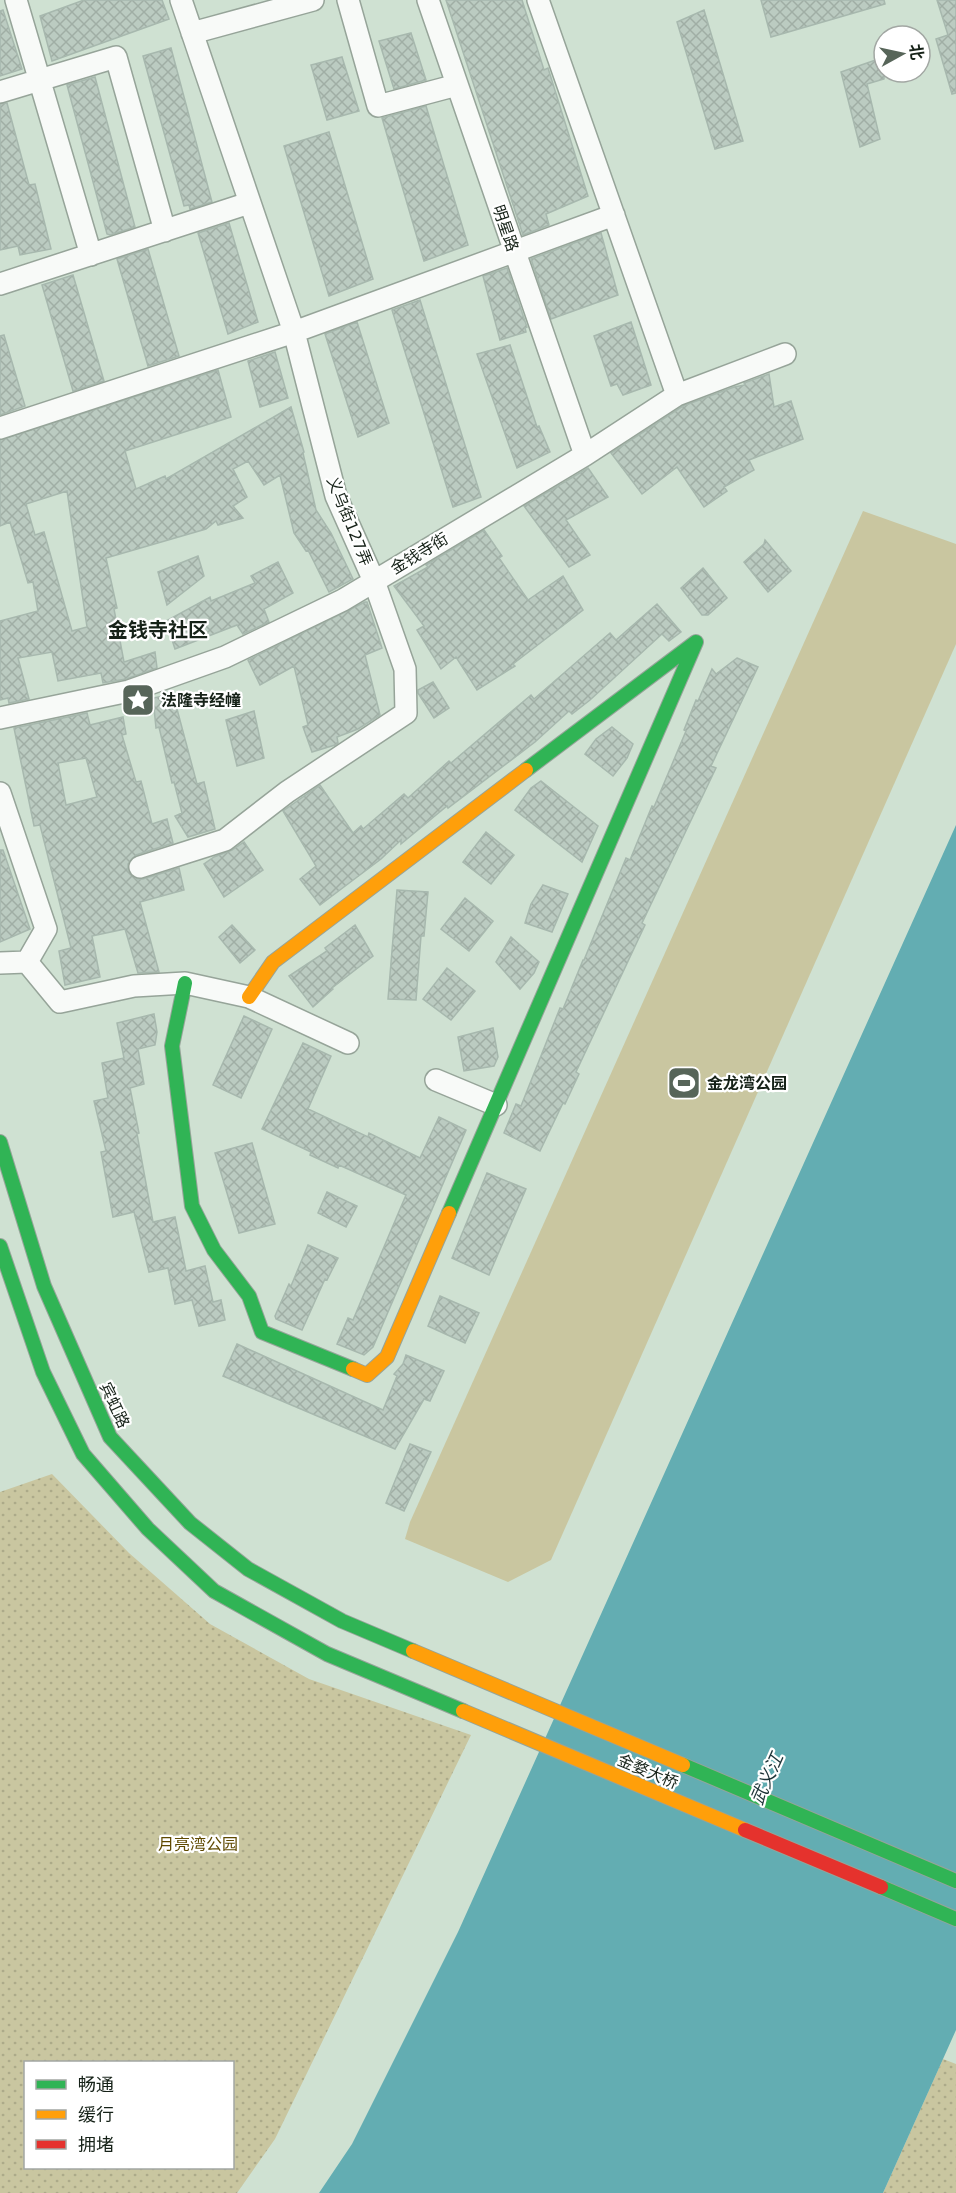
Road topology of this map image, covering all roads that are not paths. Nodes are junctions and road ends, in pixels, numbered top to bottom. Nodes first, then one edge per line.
1 (16, 0) edge
2 (180, 0) edge
3 (314, 0) edge
4 (348, 0) edge
5 (428, 0) edge
6 (537, 0) edge
7 (192, 33) junction
8 (39, 80) junction
9 (457, 85) junction
10 (0, 92) edge
11 (249, 204) junction
12 (614, 215) junction
13 (165, 231) junction
14 (515, 253) junction
15 (91, 255) junction
16 (0, 284) edge
17 (294, 332) junction
18 (785, 354) dead end
19 (677, 395) junction
20 (0, 428) edge
21 (585, 455) junction
22 (374, 581) junction
23 (0, 718) edge
24 (0, 793) edge
25 (140, 867) dead end
26 (27, 962) junction
27 (0, 963) edge
28 (185, 983) junction
29 (249, 997) junction
30 (348, 1043) dead end
31 (436, 1080) dead end
32 (496, 1105) junction
33 (0, 1142) edge
34 (0, 1246) edge
35 (342, 1621) joint
36 (956, 1881) edge
37 (956, 1919) edge

1 - 8 street
2 - 7 street, 义乌街127弄
3 - 7 street
4 - 9 street
5 - 9 street, 明星路
6 - 12 street
7 - 11 street, 义乌街127弄
8 - 10 street
8 - 13 street
8 - 15 street
9 - 14 street, 明星路
11 - 13 street
11 - 17 street, 义乌街127弄
12 - 14 street
12 - 19 street
13 - 15 street
14 - 17 street
14 - 21 street, 明星路
15 - 16 street
17 - 20 street
17 - 22 street, 义乌街127弄
18 - 19 street, 金钱寺街
19 - 21 street, 金钱寺街
21 - 22 street, 金钱寺街
22 - 23 street, 金钱寺街
22 - 25 street, 义乌街127弄
24 - 26 street
26 - 27 street
26 - 28 street
28 - 29 street
28 - 32 main road
29 - 30 street
29 - 32 main road
31 - 32 street
33 - 35 main road, 宾虹路
34 - 37 main road, 金婺大桥
35 - 36 main road, 金婺大桥

